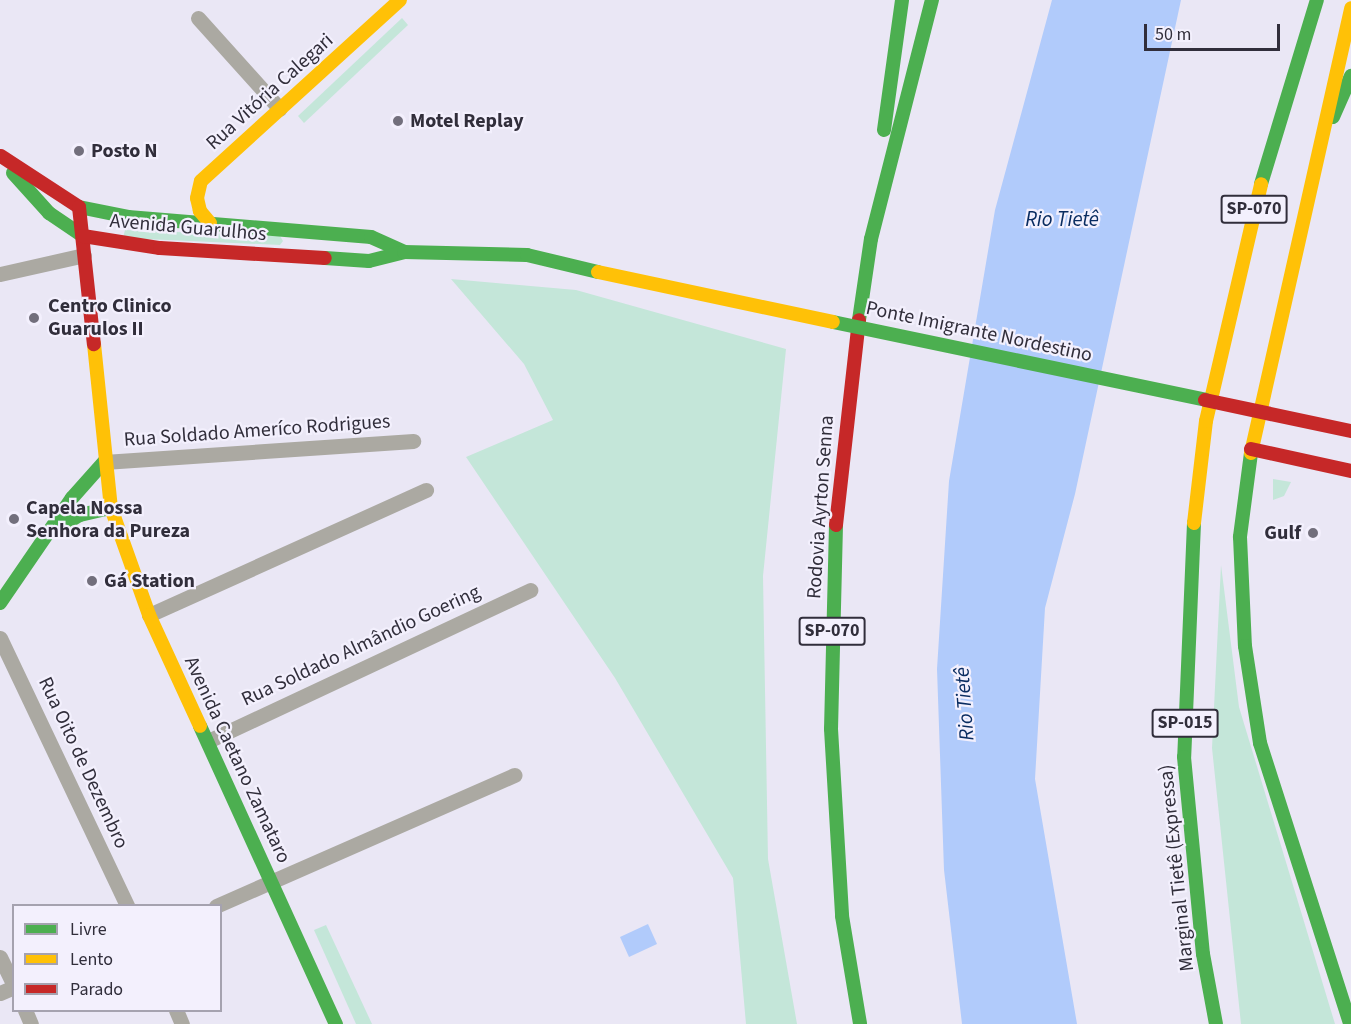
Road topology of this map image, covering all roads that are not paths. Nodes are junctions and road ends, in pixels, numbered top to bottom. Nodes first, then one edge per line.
1 (400, 0) edge
2 (902, 0) edge
3 (932, 0) edge
4 (1317, 0) edge
5 (1351, 8) edge
6 (198, 18) dead end
7 (1351, 76) edge
8 (280, 109) junction
9 (1324, 131) junction
10 (0, 156) edge
11 (79, 207) junction
12 (210, 223) junction
13 (83, 236) junction
14 (871, 239) junction
15 (404, 252) junction
16 (84, 255) junction
17 (598, 272) joint
18 (0, 274) edge
19 (1206, 421) joint
20 (1351, 431) edge
21 (412, 441) dead end
22 (1251, 449) junction
23 (104, 462) junction
24 (1351, 471) edge
25 (426, 490) dead end
26 (111, 508) junction
27 (52, 531) junction
28 (530, 590) dead end
29 (0, 603) edge
30 (149, 615) junction
31 (0, 638) edge
32 (208, 741) junction
33 (515, 775) dead end
34 (271, 881) junction
35 (126, 904) edge
36 (220, 904) edge
37 (0, 957) edge
38 (12, 982) edge
39 (336, 1024) edge
40 (860, 1024) edge
41 (1216, 1024) edge
42 (1350, 1024) edge

1 - 8 main road, Rua Vitória Calegari
2 - 14 main road
3 - 14 main road, Rodovia Ayrton Senna / SP-070
4 - 19 main road, SP-070
5 - 9 main road
6 - 8 street
7 - 9 main road
8 - 12 main road, Rua Vitória Calegari
9 - 22 main road
10 - 11 main road, Avenida Guarulhos
10 - 13 main road, Avenida Guarulhos
11 - 12 main road, Avenida Guarulhos
11 - 13 main road, Avenida Caetano Zamataro
12 - 15 main road, Avenida Guarulhos
13 - 15 main road, Avenida Guarulhos
13 - 16 main road, Avenida Caetano Zamataro
14 - 40 main road, Rodovia Ayrton Senna / SP-070
15 - 17 main road, Avenida Guarulhos
16 - 18 street
16 - 23 main road, Avenida Caetano Zamataro
17 - 20 main road, Ponte Imigrante Nordestino, bridge
19 - 41 main road, Marginal Tietê (Expressa) / SP-015
21 - 23 street, Rua Soldado Ameríco Rodrigues
22 - 24 main road
22 - 42 main road
23 - 26 main road, Avenida Caetano Zamataro
23 - 27 main road
25 - 30 street
26 - 27 main road
26 - 30 main road, Avenida Caetano Zamataro
27 - 29 main road
28 - 32 street, Rua Soldado Almândio Goering
30 - 32 main road, Avenida Caetano Zamataro
31 - 35 street, Rua Oito de Dezembro
32 - 34 main road, Avenida Caetano Zamataro
33 - 34 street
34 - 36 street
34 - 39 main road, Avenida Caetano Zamataro
37 - 38 street

